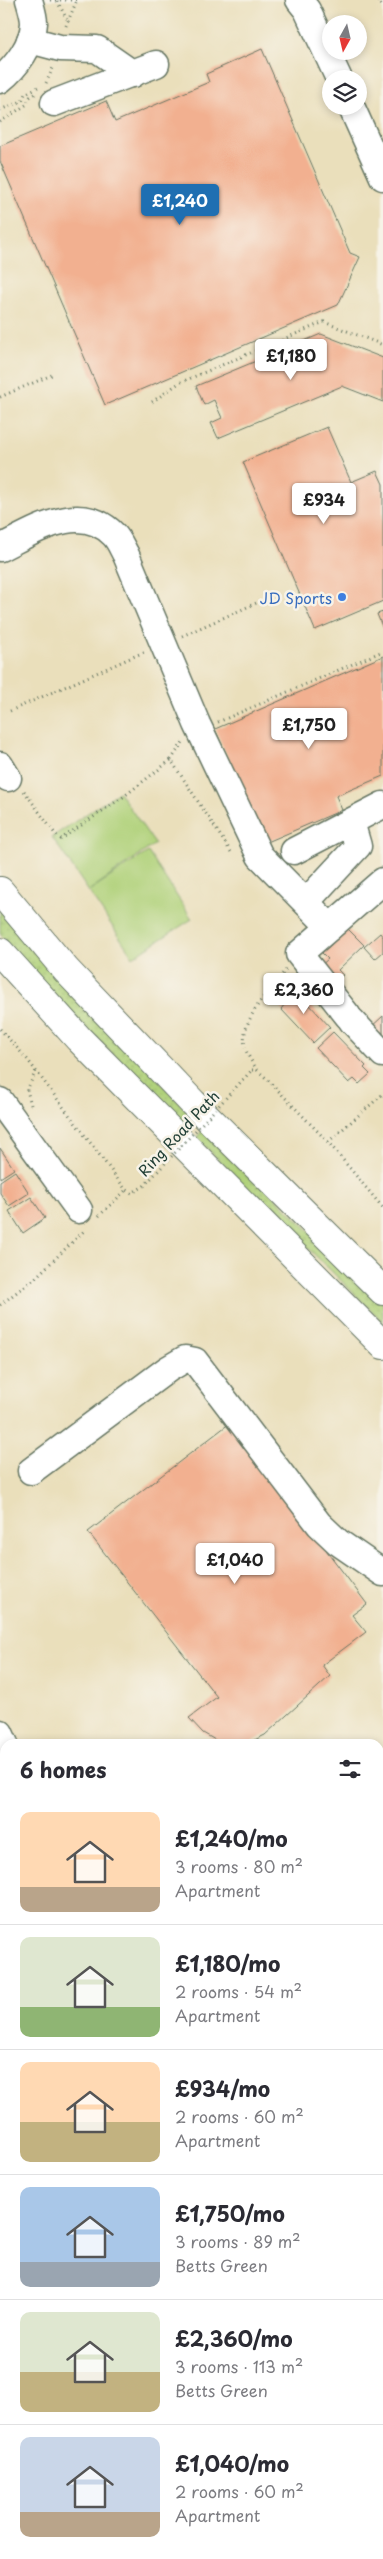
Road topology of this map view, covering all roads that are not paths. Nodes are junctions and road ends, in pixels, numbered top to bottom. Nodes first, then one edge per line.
1 (29, 0) edge
2 (310, 3) edge
3 (30, 40) junction
4 (336, 70) edge
5 (0, 80) edge
6 (48, 97) road end
7 (356, 115) edge
8 (380, 162) edge
9 (0, 548) edge
10 (383, 805) edge
11 (351, 822) junction
12 (294, 850) dead end
13 (383, 881) edge
14 (0, 891) edge
15 (306, 902) junction
16 (330, 926) junction
17 (0, 952) edge
18 (383, 1054) edge
19 (3, 1113) edge
20 (88, 1218) road end
21 (383, 1291) edge
22 (383, 1345) edge
23 (30, 1472) dead end
24 (383, 1573) edge

1 - 3 street
2 - 4 street
3 - 5 street
3 - 6 street
7 - 8 street
9 - 15 street
10 - 11 street
11 - 12 street
11 - 15 street
13 - 16 street
14 - 21 highway
15 - 16 street
16 - 18 street
17 - 22 highway
19 - 20 street
23 - 24 street

